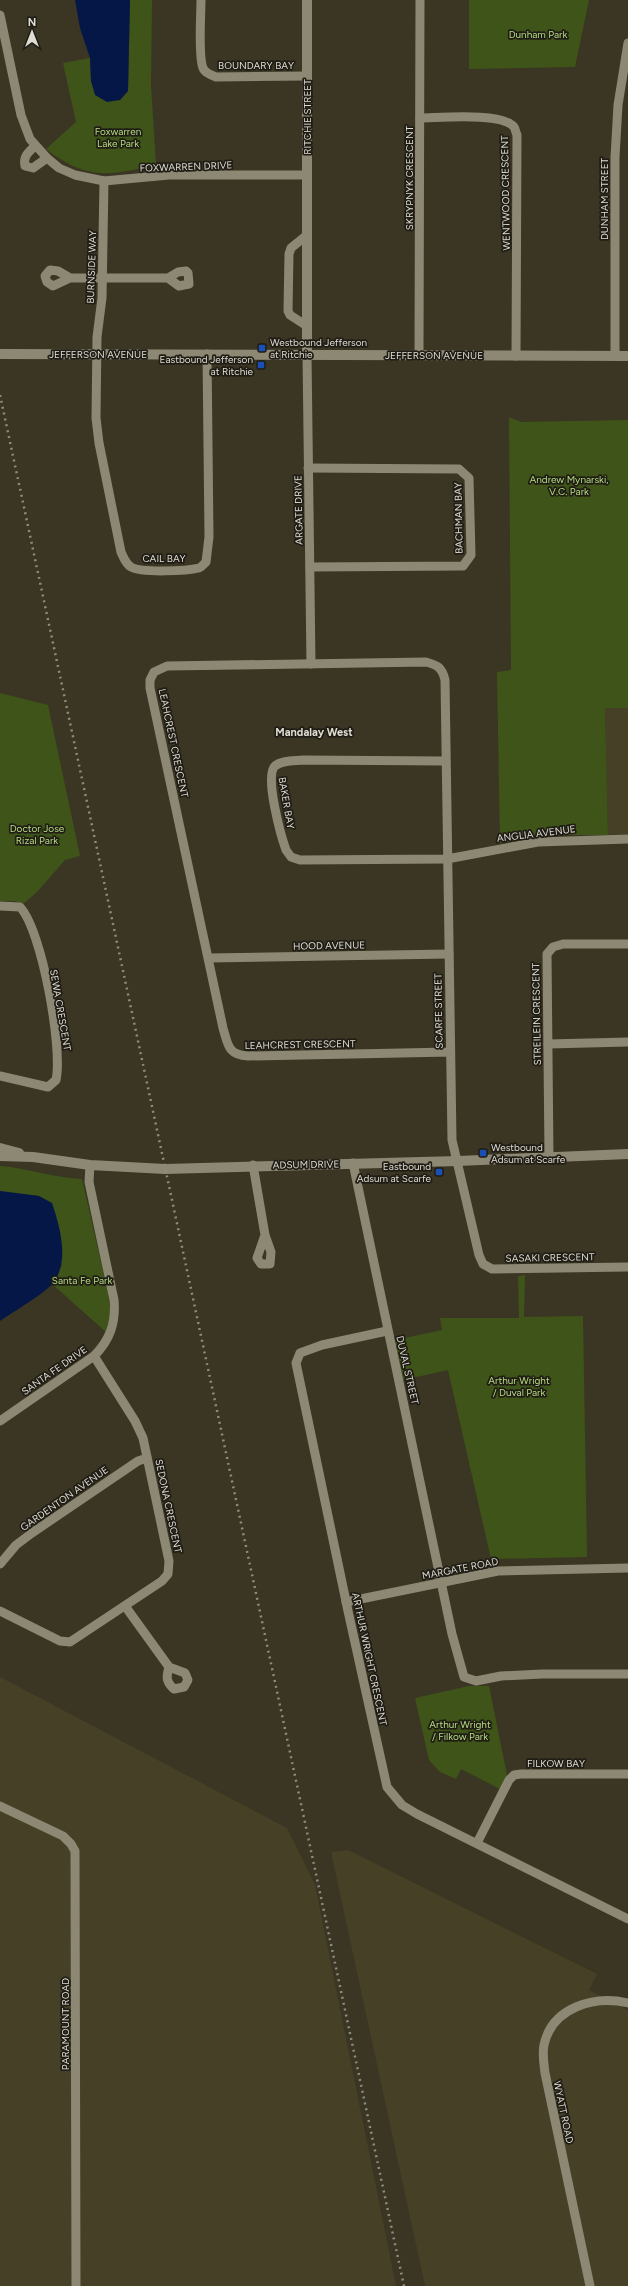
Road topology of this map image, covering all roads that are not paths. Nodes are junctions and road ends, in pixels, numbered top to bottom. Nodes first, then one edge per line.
1 (201, 0) edge
2 (308, 0) edge
3 (420, 0) edge
4 (0, 15) edge
5 (628, 43) edge
6 (307, 76) junction
7 (420, 118) junction
8 (35, 146) junction
9 (46, 158) junction
10 (307, 175) junction
11 (104, 181) junction
12 (307, 235) junction
13 (70, 278) dead end
14 (103, 278) junction
15 (168, 278) dead end
16 (307, 326) junction
17 (0, 354) edge
18 (96, 354) junction
19 (208, 354) junction
20 (307, 355) junction
21 (419, 355) junction
22 (516, 356) junction
23 (615, 356) junction
24 (628, 356) edge
25 (308, 468) junction
26 (310, 567) junction
27 (311, 664) junction
28 (446, 761) junction
29 (628, 839) edge
30 (448, 859) junction
31 (0, 906) edge
32 (628, 944) edge
33 (449, 954) junction
34 (209, 958) junction
35 (628, 1042) edge
36 (548, 1044) junction
37 (450, 1052) junction
38 (0, 1076) edge
39 (0, 1148) edge
40 (628, 1154) edge
41 (0, 1156) edge
42 (33, 1157) junction
43 (549, 1157) junction
44 (458, 1161) junction
45 (353, 1163) junction
46 (90, 1165) junction
47 (253, 1165) junction
48 (265, 1235) dead end
49 (628, 1267) edge
50 (388, 1331) junction
51 (94, 1356) junction
52 (0, 1421) edge
53 (148, 1458) junction
54 (0, 1564) edge
55 (628, 1568) edge
56 (442, 1582) junction
57 (346, 1602) junction
58 (125, 1606) junction
59 (0, 1611) edge
60 (168, 1666) dead end
61 (628, 1674) edge
62 (628, 1774) edge
63 (0, 1806) edge
64 (478, 1843) junction
65 (628, 1919) edge
66 (628, 2003) edge
67 (76, 2286) edge
68 (590, 2286) edge

1 - 6 street, BOUNDARY BAY
2 - 6 street, RITCHIE STREET
3 - 7 street, SKRYPNYK CRESCENT
4 - 8 street, FOXWARREN DRIVE
5 - 23 street, DUNHAM STREET
6 - 10 street, RITCHIE STREET
7 - 21 street, SKRYPNYK CRESCENT
7 - 22 street, WENTWOOD CRESCENT
8 - 9 street, FOXWARREN DRIVE
8 - 9 street
9 - 11 street, FOXWARREN DRIVE
10 - 11 street, FOXWARREN DRIVE
10 - 12 street, RITCHIE STREET
11 - 14 street, BURNSIDE WAY
12 - 16 street, RITCHIE STREET
12 - 16 street
13 - 14 street
14 - 15 street
14 - 18 street, BURNSIDE WAY
16 - 20 street, RITCHIE STREET
17 - 18 street, JEFFERSON AVENUE
18 - 19 street, JEFFERSON AVENUE
18 - 19 street, CAIL BAY
19 - 20 street, JEFFERSON AVENUE
20 - 21 street, JEFFERSON AVENUE
20 - 25 street, ARGATE DRIVE
21 - 22 street, JEFFERSON AVENUE
22 - 23 street, JEFFERSON AVENUE
23 - 24 street, JEFFERSON AVENUE
25 - 26 street, ARGATE DRIVE
25 - 26 street, BACHMAN BAY
26 - 27 street, ARGATE DRIVE
27 - 28 street, LEAHCREST CRESCENT
27 - 34 street, LEAHCREST CRESCENT
28 - 30 street, LEAHCREST CRESCENT
28 - 30 street, BAKER BAY
29 - 30 street, ANGLIA AVENUE
30 - 33 street, SCARFE STREET
31 - 38 street, SEWA CRESCENT
32 - 36 street, STREILEIN CRESCENT
33 - 34 street, HOOD AVENUE
33 - 37 street, SCARFE STREET
34 - 37 street, LEAHCREST CRESCENT
35 - 36 street
36 - 43 street, STREILEIN CRESCENT
37 - 44 street, SCARFE STREET
39 - 42 street, ADSUM DRIVE
40 - 43 street, ADSUM DRIVE
41 - 42 street, ADSUM DRIVE
42 - 46 street, ADSUM DRIVE
43 - 44 street, ADSUM DRIVE
44 - 45 street, ADSUM DRIVE
44 - 49 street, SASAKI CRESCENT
45 - 47 street, ADSUM DRIVE
45 - 50 street, DUVAL STREET
46 - 47 street, ADSUM DRIVE
46 - 51 street, SANTA FE DRIVE
47 - 48 street
50 - 56 street, DUVAL STREET
50 - 57 street, ARTHUR WRIGHT CRESCENT
51 - 52 street, SANTA FE DRIVE
51 - 53 street, SEDONA CRESCENT
53 - 54 street, GARDENTON AVENUE
53 - 58 street, SEDONA CRESCENT
55 - 56 street, MARGATE ROAD
56 - 57 street, MARGATE ROAD
56 - 61 street
57 - 64 street, ARTHUR WRIGHT CRESCENT
58 - 59 street, SEDONA CRESCENT
58 - 60 street
62 - 64 street, FILKOW BAY
63 - 67 street, PARAMOUNT ROAD
64 - 65 street, ARTHUR WRIGHT CRESCENT
66 - 68 street, WYATT ROAD

